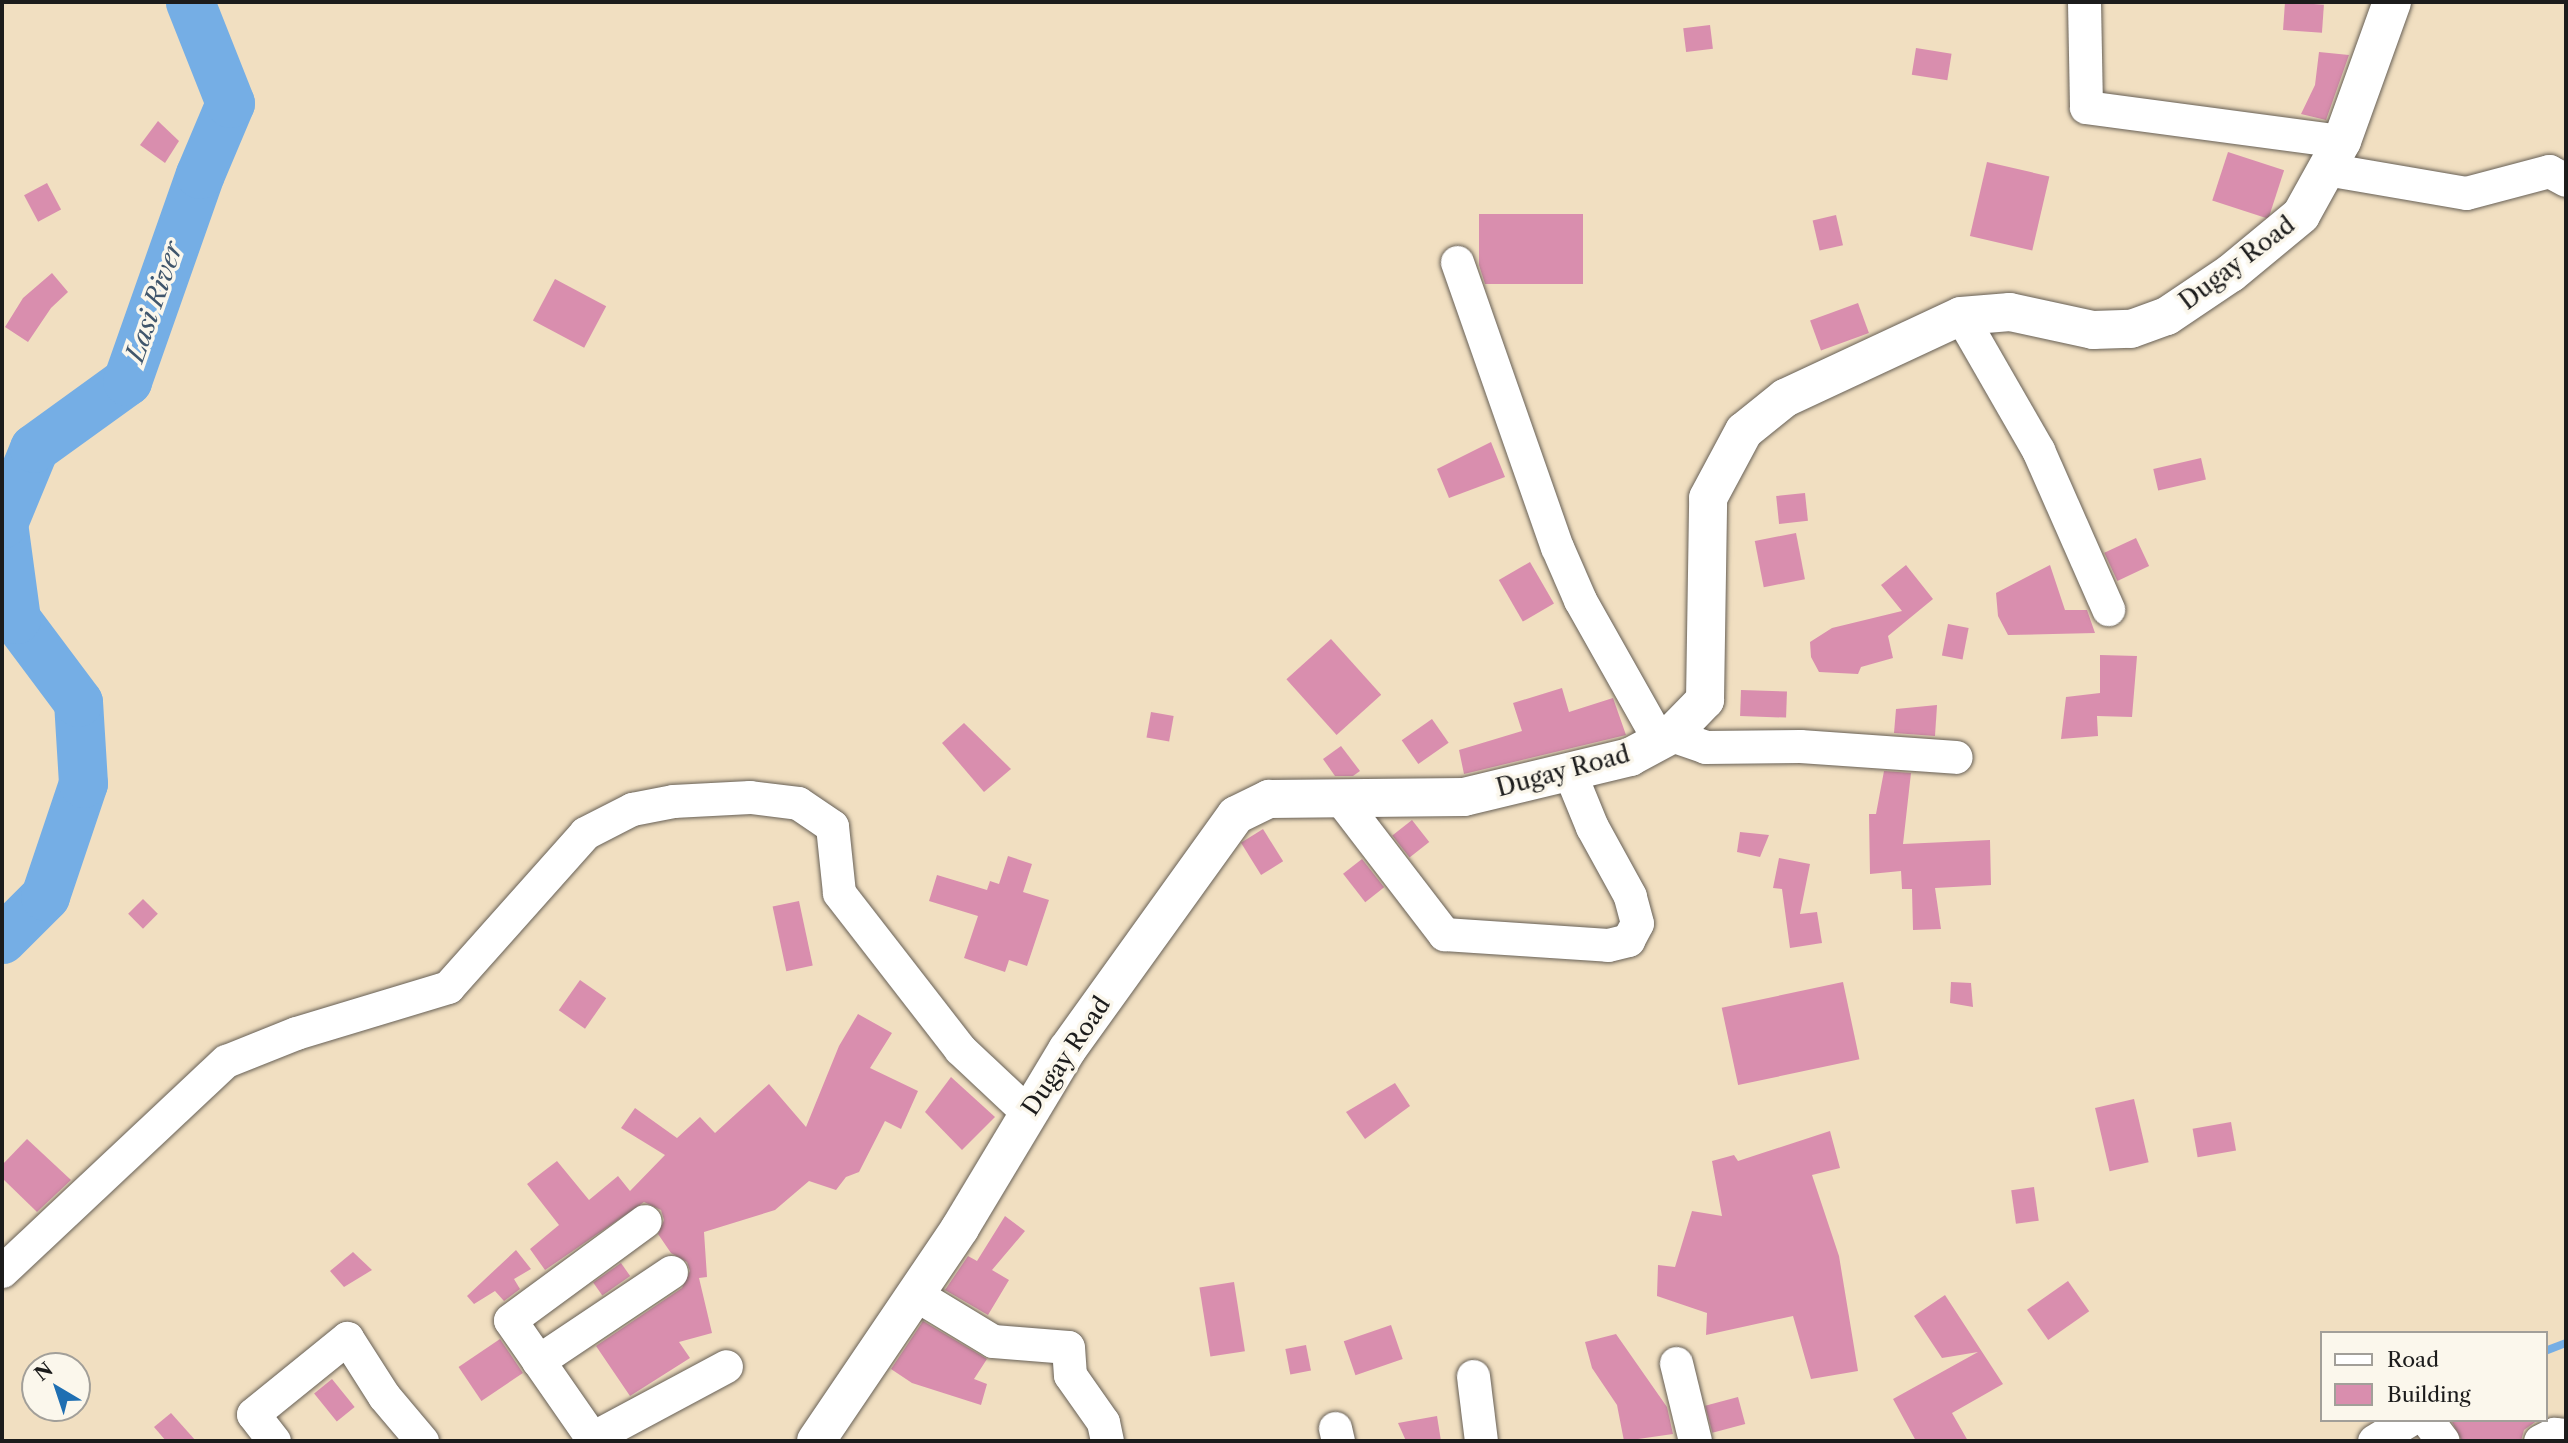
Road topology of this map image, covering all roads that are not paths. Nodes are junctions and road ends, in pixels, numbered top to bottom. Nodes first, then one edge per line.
1 (2084, 2) edge
2 (2392, 2) edge
3 (2334, 155) junction
4 (2566, 180) edge
5 (1457, 262) dead end
6 (1961, 316) junction
7 (2108, 609) dead end
8 (1665, 739) junction
9 (1956, 757) dead end
10 (1569, 771) junction
11 (1339, 797) junction
12 (1027, 1112) junction
13 (645, 1220) dead end
14 (2, 1270) edge
15 (671, 1272) dead end
16 (915, 1294) junction
17 (538, 1361) junction
18 (1676, 1363) dead end
19 (726, 1366) dead end
20 (1473, 1376) dead end
21 (2402, 1427) edge
22 (2566, 1435) edge
23 (593, 1440) edge
24 (274, 1441) edge
25 (422, 1441) edge
26 (816, 1441) edge
27 (1107, 1441) edge
28 (1481, 1441) edge
29 (1695, 1441) edge
30 (2443, 1441) edge
31 (2540, 1441) edge

1 - 3 street
2 - 3 street, Dugay Road
3 - 4 street
3 - 6 street, Dugay Road
5 - 8 street
6 - 7 street
6 - 8 street, Dugay Road
8 - 9 street
8 - 10 street, Dugay Road
10 - 11 street, Dugay Road
10 - 11 street
11 - 12 street, Dugay Road
12 - 14 street
12 - 16 street, Dugay Road
13 - 17 street
15 - 17 street
16 - 26 street, Dugay Road
16 - 27 street
17 - 23 street
18 - 29 street
19 - 23 street
20 - 28 street
21 - 30 street
22 - 31 street
24 - 25 street

